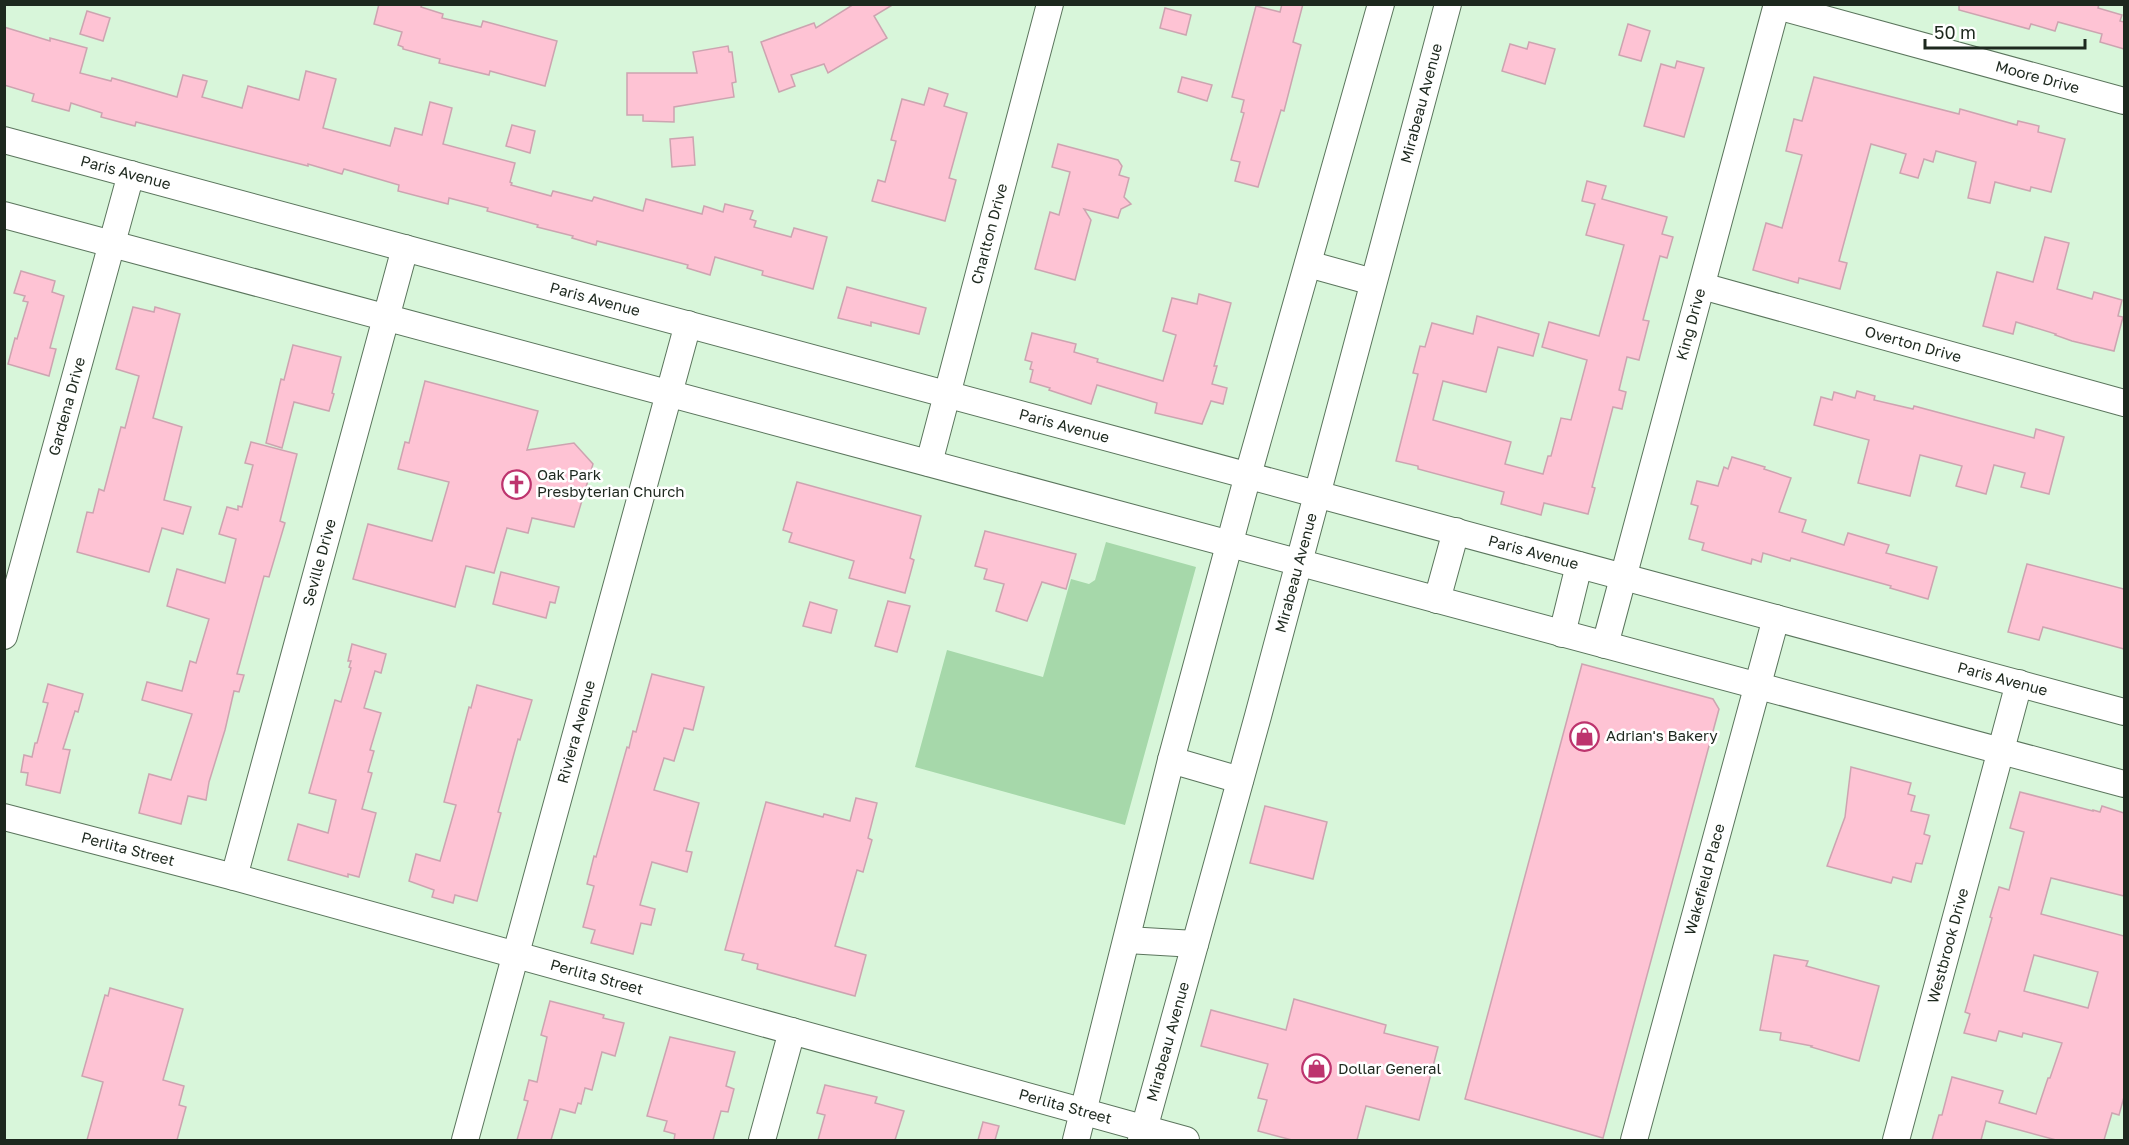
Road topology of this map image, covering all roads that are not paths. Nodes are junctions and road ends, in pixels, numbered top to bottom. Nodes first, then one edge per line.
1 (1050, 4) edge
2 (1381, 4) edge
3 (1448, 4) edge
4 (1777, 5) edge
5 (2124, 101) edge
6 (4, 140) edge
7 (131, 174) junction
8 (4, 215) edge
9 (111, 244) junction
10 (405, 248) junction
11 (1308, 264) junction
12 (1373, 282) junction
13 (1702, 286) junction
14 (386, 317) junction
15 (688, 324) junction
16 (669, 393) junction
17 (946, 394) junction
18 (2124, 403) edge
19 (929, 463) junction
20 (1248, 475) junction
21 (1317, 494) junction
22 (1456, 531) junction
23 (1230, 544) junction
24 (1299, 562) junction
25 (1579, 565) junction
26 (1624, 577) junction
27 (1437, 600) junction
28 (1776, 618) junction
29 (1562, 634) junction
30 (4, 636) edge
31 (1605, 645) junction
32 (2019, 683) junction
33 (1757, 686) junction
34 (2124, 712) edge
35 (2001, 751) junction
36 (1171, 760) junction
37 (1240, 780) junction
38 (2124, 784) edge
39 (4, 817) edge
40 (234, 877) junction
41 (1126, 940) junction
42 (1195, 944) junction
43 (515, 954) junction
44 (792, 1030) junction
45 (1083, 1113) junction
46 (1143, 1135) edge
47 (465, 1140) edge
48 (762, 1140) edge
49 (1076, 1140) edge
50 (1186, 1140) edge
51 (1634, 1140) edge
52 (1896, 1140) edge

1 - 17 street, Charlton Drive
2 - 11 street
3 - 12 street, Mirabeau Avenue
4 - 5 street, Moore Drive
4 - 13 street, King Drive
6 - 7 street, Paris Avenue
7 - 9 street, Gardena Drive
7 - 10 street, Paris Avenue
8 - 9 street
9 - 14 street
9 - 30 street, Gardena Drive
10 - 14 street, Seville Drive
10 - 15 street, Paris Avenue
11 - 12 street
11 - 20 street
12 - 21 street, Mirabeau Avenue
13 - 18 street, Overton Drive
13 - 26 street, King Drive
14 - 16 street
14 - 40 street, Seville Drive
15 - 16 street, Riviera Avenue
15 - 17 street, Paris Avenue
16 - 19 street
16 - 43 street, Riviera Avenue
17 - 19 street, Charlton Drive
17 - 20 street, Paris Avenue
19 - 23 street
20 - 21 street, Paris Avenue
20 - 23 street
21 - 22 street, Paris Avenue
21 - 24 street, Mirabeau Avenue
22 - 25 street, Paris Avenue
22 - 27 street
23 - 24 street
23 - 36 street
24 - 27 street
24 - 37 street, Mirabeau Avenue
25 - 26 street, Paris Avenue
25 - 29 street
26 - 28 street, Paris Avenue
26 - 31 street, King Drive
27 - 29 street
28 - 32 street, Paris Avenue
28 - 33 street, Wakefield Place
29 - 31 street
31 - 33 street
32 - 34 street, Paris Avenue
32 - 35 street, Westbrook Drive
33 - 35 street
33 - 51 street, Wakefield Place
35 - 38 street
35 - 52 street, Westbrook Drive
36 - 37 street
36 - 41 street
37 - 42 street, Mirabeau Avenue
39 - 40 street, Perlita Street
40 - 43 street, Perlita Street
41 - 42 street
41 - 45 street
42 - 46 street, Mirabeau Avenue
43 - 44 street, Perlita Street
43 - 47 street, Riviera Avenue
44 - 45 street, Perlita Street
44 - 48 street
45 - 46 street, Perlita Street
45 - 49 street
46 - 50 street, Perlita Street

